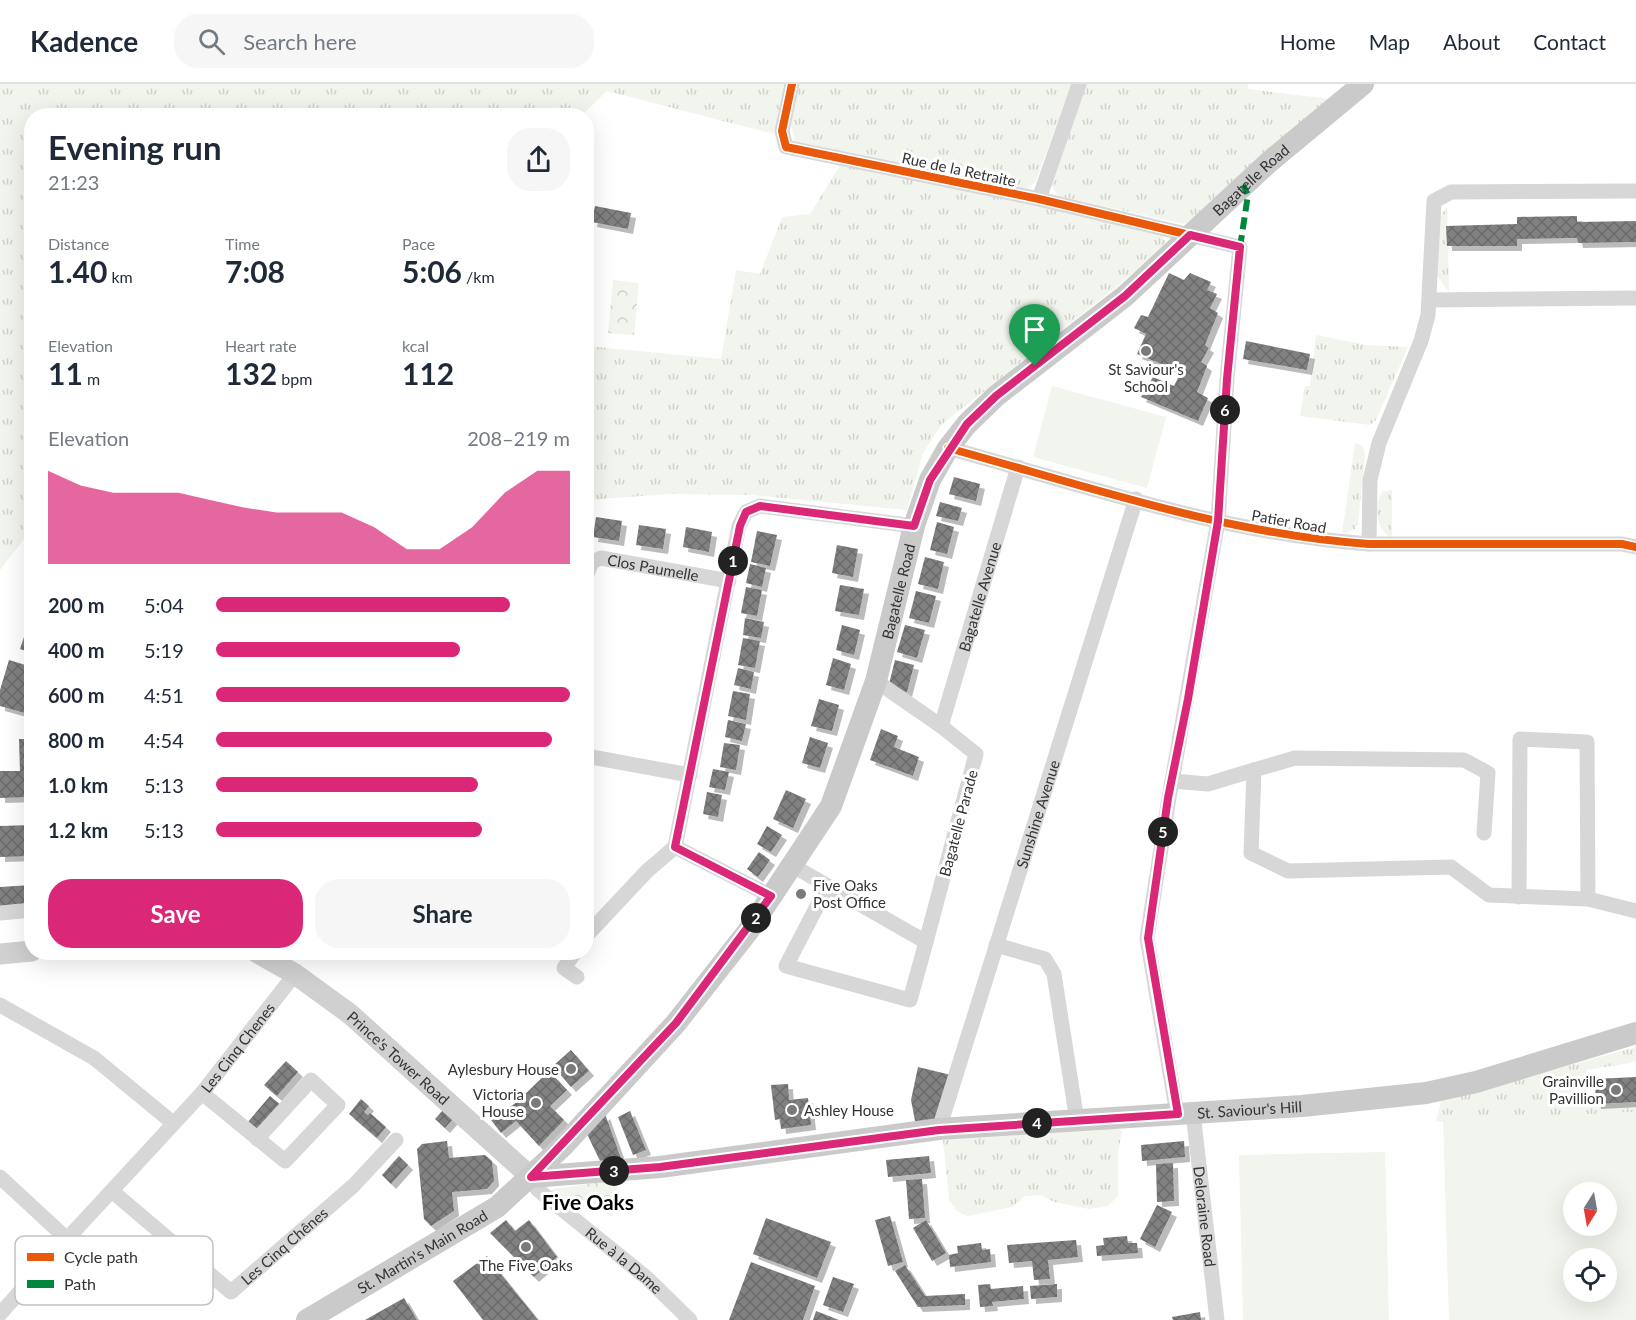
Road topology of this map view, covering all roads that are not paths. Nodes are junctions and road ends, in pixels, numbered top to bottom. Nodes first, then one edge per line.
1 (792, 84) edge
2 (1079, 84) edge
3 (1363, 84) edge
4 (1636, 191) edge
5 (1039, 199) junction
6 (1190, 235) junction
7 (1636, 298) edge
8 (1429, 300) junction
9 (948, 448) junction
10 (1018, 467) junction
11 (1136, 499) junction
12 (1218, 521) junction
13 (914, 526) junction
14 (1369, 544) junction
15 (1636, 547) edge
16 (594, 561) edge
17 (729, 581) junction
18 (876, 681) junction
19 (941, 726) junction
20 (594, 758) edge
21 (1254, 770) junction
22 (690, 776) junction
23 (1172, 781) junction
24 (1484, 833) dead end
25 (675, 847) junction
26 (793, 866) junction
27 (827, 887) junction
28 (771, 896) junction
29 (1519, 897) junction
30 (1588, 899) junction
31 (24, 911) edge
32 (1636, 911) edge
33 (0, 913) edge
34 (594, 927) edge
35 (926, 942) junction
36 (996, 945) junction
37 (24, 952) edge
38 (0, 954) edge
39 (270, 960) edge
40 (570, 960) edge
41 (295, 974) junction
42 (577, 977) dead end
43 (0, 1005) edge
44 (1636, 1033) edge
45 (202, 1093) junction
46 (1185, 1114) junction
47 (1077, 1121) junction
48 (173, 1123) junction
49 (939, 1130) junction
50 (257, 1139) junction
51 (396, 1140) dead end
52 (562, 1146) junction
53 (581, 1175) junction
54 (0, 1177) edge
55 (531, 1177) junction
56 (113, 1192) junction
57 (65, 1236) edge
58 (71, 1236) edge
59 (165, 1236) edge
60 (213, 1277) edge
61 (15, 1297) edge
62 (0, 1314) edge
63 (307, 1320) edge
64 (690, 1320) edge
65 (1217, 1320) edge

1 - 5 street, Rue de la Retraite
2 - 5 street
3 - 6 main road, Bagatelle Road
4 - 8 street
5 - 6 street, Rue de la Retraite
6 - 9 main road, Bagatelle Road
6 - 12 street, Rue de la Retraite
7 - 8 street
8 - 14 street
9 - 10 street, Patier Road
9 - 13 main road, Bagatelle Road
10 - 11 street, Patier Road
10 - 19 street, Bagatelle Avenue
11 - 12 street, Patier Road
11 - 36 street, Sunshine Avenue
12 - 14 street, Patier Road
12 - 23 street, Deloraine Road
13 - 17 street
13 - 18 main road, Bagatelle Road
14 - 15 street, Patier Road
16 - 17 street, Clos Paumelle
17 - 22 street
18 - 19 street, Bagatelle Parade
18 - 26 main road, Bagatelle Road
19 - 35 street, Bagatelle Parade
20 - 22 street
21 - 23 street
21 - 24 street
21 - 29 street
22 - 25 street
23 - 46 street, Deloraine Road
25 - 28 street
25 - 34 street
26 - 27 street
26 - 28 main road, Bagatelle Road
27 - 35 street
27 - 35 street, Bagatelle Parade
28 - 52 main road, Bagatelle Road
29 - 30 street
29 - 30 street
30 - 32 street
31 - 33 street
36 - 47 street
36 - 49 street, Sunshine Avenue
37 - 38 main road
39 - 41 main road, Prince's Tower Road
40 - 42 street
41 - 45 street, Les Cinq Chenes
41 - 55 main road, Prince's Tower Road
43 - 48 street
44 - 46 main road, St. Saviour's Hill
45 - 48 street
45 - 50 street, Les Cinq Chenes
46 - 47 main road, St. Saviour's Hill
46 - 65 street, Deloraine Road
47 - 49 main road, St. Saviour's Hill
48 - 56 street
49 - 53 main road, St. Saviour's Hill
50 - 50 street, Les Cinq Chenes
51 - 60 street, Les Cinq Chênes
52 - 53 main road
52 - 55 main road, Bagatelle Road
53 - 55 main road, St. Saviour's Hill
54 - 57 street
55 - 63 main road, St. Martin's Main Road
55 - 64 street, Rue à la Dame
56 - 58 street
56 - 59 street, Les Cinq Chênes
61 - 62 street

